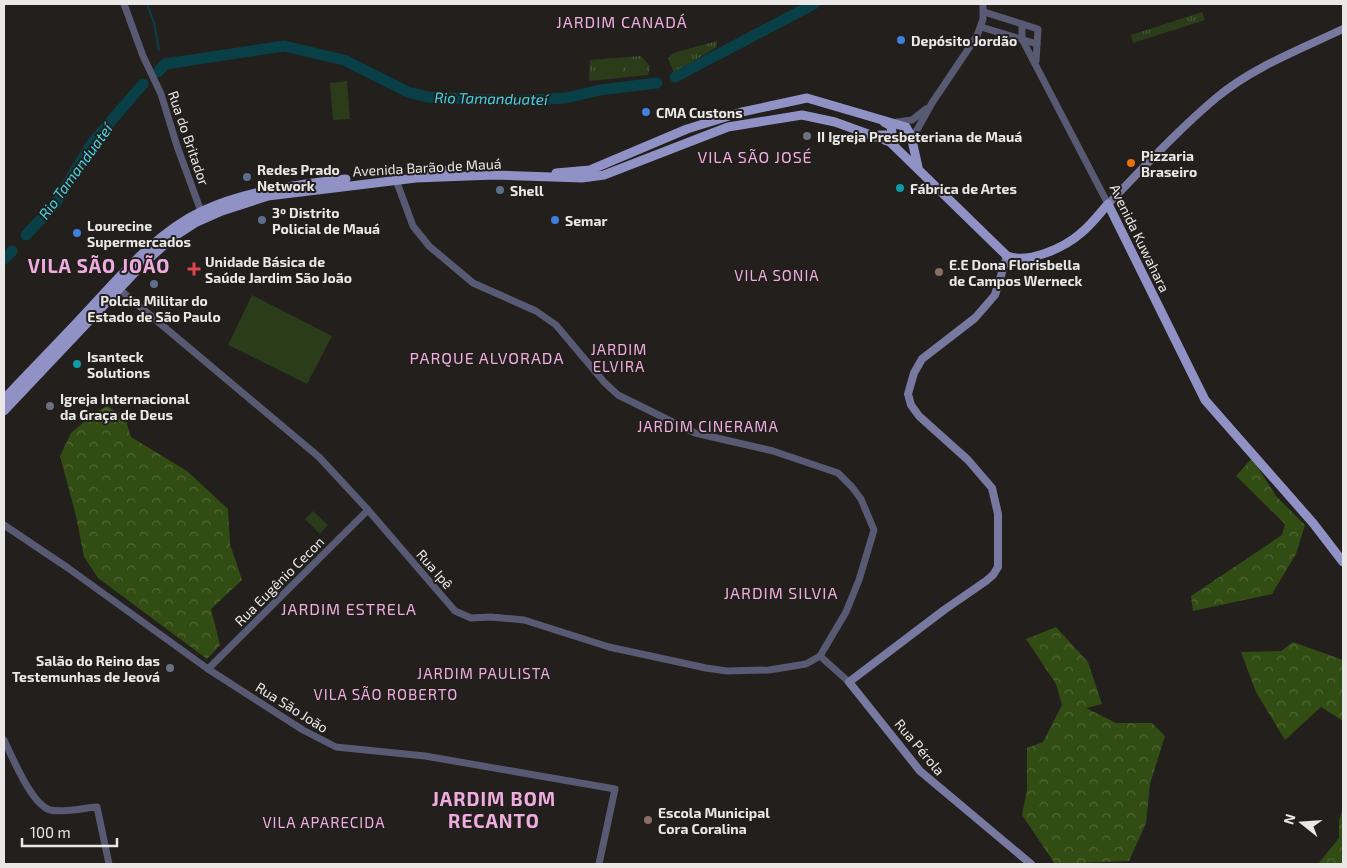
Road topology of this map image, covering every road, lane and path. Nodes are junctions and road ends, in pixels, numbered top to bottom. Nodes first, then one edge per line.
1 (124, 4) edge
2 (983, 4) edge
3 (984, 12) junction
4 (1022, 24) junction
5 (981, 27) junction
6 (1343, 28) edge
7 (1022, 39) junction
8 (1037, 44) junction
9 (1036, 62) junction
10 (932, 103) junction
11 (879, 118) junction
12 (895, 122) junction
13 (871, 136) junction
14 (911, 136) junction
15 (890, 142) junction
16 (633, 150) junction
17 (639, 162) junction
18 (918, 168) junction
19 (396, 180) junction
20 (1108, 204) junction
21 (202, 216) junction
22 (1007, 256) junction
23 (134, 263) junction
24 (119, 289) junction
25 (4, 399) edge
26 (4, 411) edge
27 (368, 510) junction
28 (4, 526) edge
29 (1343, 562) edge
30 (820, 656) junction
31 (208, 669) junction
32 (849, 682) junction
33 (4, 740) edge
34 (109, 864) edge
35 (599, 864) edge
36 (1031, 864) edge

1 - 21 street, Rua do Britador
2 - 3 street
3 - 4 street
3 - 5 street
4 - 7 street
4 - 8 street
5 - 7 street
5 - 10 street
6 - 20 main road
7 - 8 street
7 - 9 street, Avenida Kuwahara
8 - 9 street
9 - 20 street, Avenida Kuwahara
10 - 12 street
10 - 14 street
11 - 12 main road, Avenida Barão de Mauá
11 - 13 main road
11 - 16 main road, Avenida Barão de Mauá
12 - 14 main road
13 - 15 main road, Avenida Barão de Mauá
13 - 17 main road, Avenida Barão de Mauá
14 - 15 street
14 - 18 main road
15 - 18 main road
16 - 17 main road
16 - 21 main road, Avenida Barão de Mauá
17 - 19 main road, Avenida Barão de Mauá
18 - 22 main road
19 - 21 main road, Avenida Barão de Mauá
19 - 30 street
20 - 22 main road
20 - 29 main road, Avenida Kuwahara
21 - 23 main road, Avenida Barão de Mauá
21 - 24 main road, Avenida Barão de Mauá
22 - 32 main road
23 - 24 main road
23 - 25 main road, Avenida Barão de Mauá
24 - 26 main road, Avenida Barão de Mauá
24 - 27 street, Rua Ipê
27 - 30 street, Rua Ipê
27 - 31 street, Rua Eugênio Cecon
28 - 31 street, Rua São João
30 - 32 street, Rua Pérola
31 - 35 street, Rua São João
32 - 36 main road, Rua Pérola
33 - 34 street

